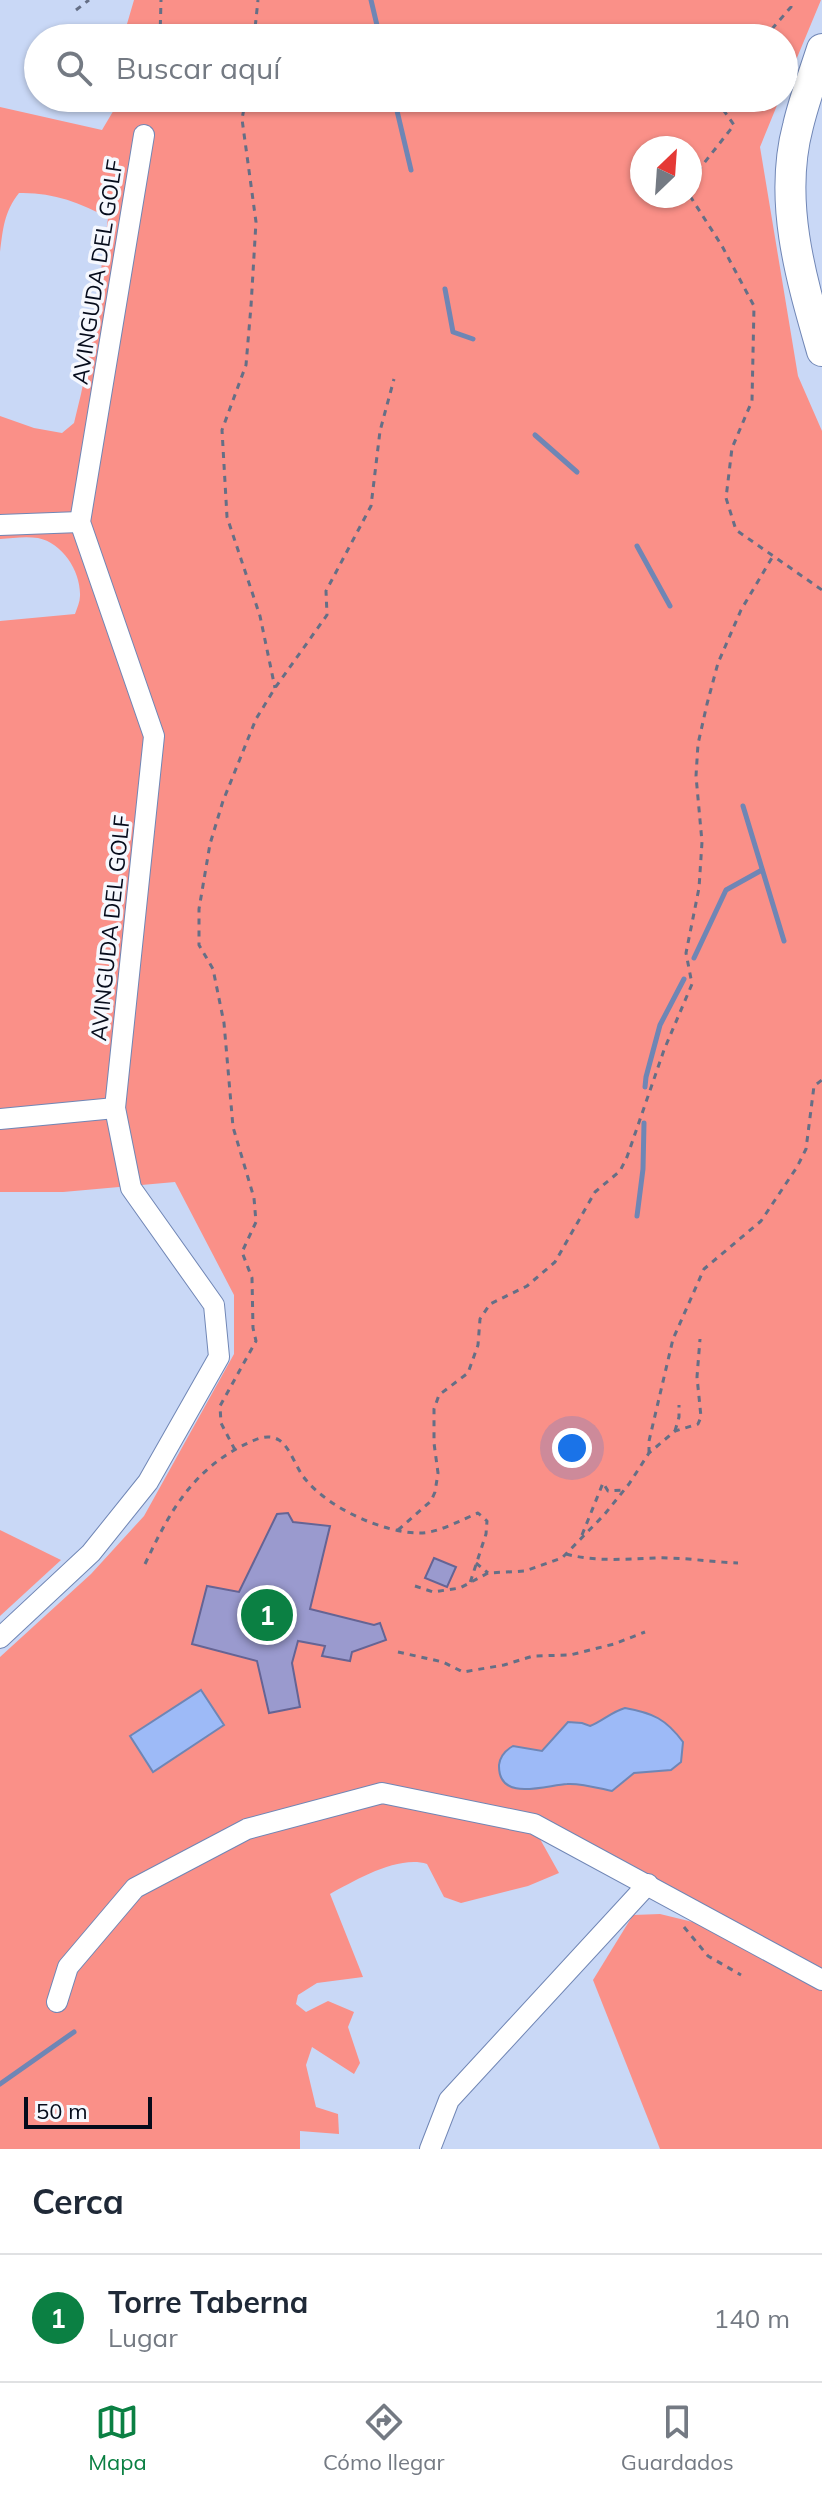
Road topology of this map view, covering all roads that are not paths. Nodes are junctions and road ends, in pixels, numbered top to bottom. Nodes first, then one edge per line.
1 (822, 49) edge
2 (144, 135) dead end
3 (822, 351) edge
4 (80, 522) junction
5 (0, 525) edge
6 (115, 1108) junction
7 (0, 1119) edge
8 (0, 1638) edge
9 (648, 1884) junction
10 (822, 1980) edge
11 (57, 2002) dead end
12 (430, 2149) edge

1 - 3 main road
2 - 4 street, AVINGUDA DEL GOLF
4 - 5 street
4 - 6 street, AVINGUDA DEL GOLF
6 - 7 street
6 - 8 street, AVINGUDA DEL GOLF
9 - 10 street
9 - 11 street
9 - 12 street

